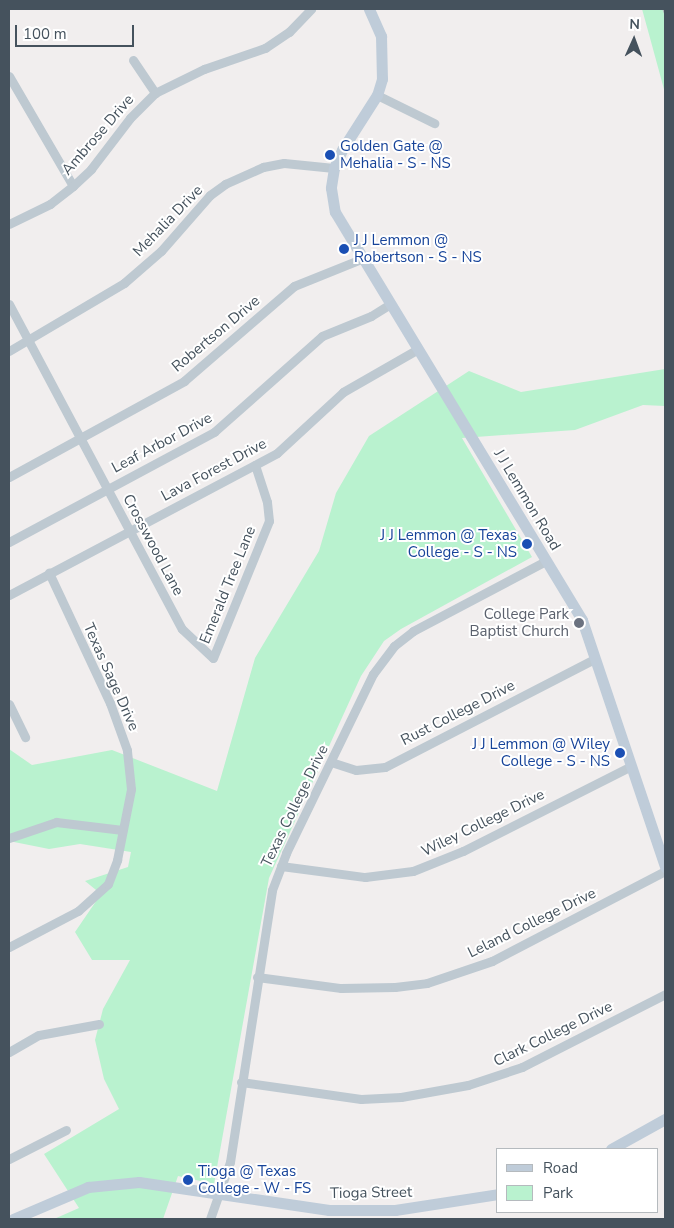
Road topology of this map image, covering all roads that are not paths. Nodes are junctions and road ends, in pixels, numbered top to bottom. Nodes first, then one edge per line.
1 (310, 9) edge
2 (369, 9) edge
3 (133, 60) dead end
4 (9, 76) edge
5 (155, 93) junction
6 (377, 95) junction
7 (434, 124) dead end
8 (334, 168) junction
9 (73, 186) junction
10 (9, 224) edge
11 (361, 259) junction
12 (9, 304) edge
13 (390, 304) junction
14 (28, 341) junction
15 (418, 349) junction
16 (9, 351) edge
17 (82, 439) junction
18 (255, 464) junction
19 (9, 477) edge
20 (107, 488) junction
21 (131, 530) junction
22 (9, 542) edge
23 (546, 561) junction
24 (49, 573) junction
25 (9, 594) edge
26 (213, 658) joint
27 (594, 658) junction
28 (9, 704) edge
29 (25, 737) dead end
30 (331, 762) junction
31 (631, 766) junction
32 (123, 830) junction
33 (9, 838) edge
34 (281, 866) junction
35 (665, 867) edge
36 (665, 872) edge
37 (9, 947) edge
38 (257, 977) junction
39 (665, 994) edge
40 (99, 1024) dead end
41 (9, 1052) edge
42 (241, 1082) junction
43 (665, 1119) edge
44 (66, 1130) dead end
45 (613, 1148) edge
46 (9, 1159) edge
47 (220, 1193) junction
48 (497, 1194) edge
49 (13, 1219) edge
50 (210, 1219) edge

1 - 5 street, Ambrose Drive
2 - 6 street
3 - 5 street
4 - 9 street
5 - 9 street, Ambrose Drive
6 - 7 street
6 - 8 street
8 - 11 street, J J Lemmon Road
8 - 14 street, Mehalia Drive
9 - 10 street, Ambrose Drive
11 - 13 street, J J Lemmon Road
11 - 17 street, Robertson Drive
12 - 14 street, Crosswood Lane
13 - 15 street, J J Lemmon Road
13 - 20 street, Leaf Arbor Drive
14 - 16 street, Mehalia Drive
14 - 17 street, Crosswood Lane
15 - 18 street, Lava Forest Drive
15 - 23 street, J J Lemmon Road
17 - 19 street, Robertson Drive
17 - 20 street, Crosswood Lane
18 - 21 street, Lava Forest Drive
18 - 26 street, Emerald Tree Lane
20 - 21 street, Crosswood Lane
20 - 22 street, Leaf Arbor Drive
21 - 24 street, Lava Forest Drive
21 - 26 street, Crosswood Lane
23 - 27 street, J J Lemmon Road
23 - 30 street, Texas College Drive
24 - 25 street, Lava Forest Drive
24 - 32 street, Texas Sage Drive
27 - 30 street, Rust College Drive
27 - 31 street, J J Lemmon Road
28 - 29 street
30 - 34 street, Texas College Drive
31 - 34 street, Wiley College Drive
31 - 35 street, J J Lemmon Road
32 - 33 street
32 - 37 street, Texas Sage Drive
34 - 38 street, Texas College Drive
36 - 38 street, Leland College Drive
38 - 42 street, Texas College Drive
39 - 42 street, Clark College Drive
40 - 41 street
42 - 47 street, Texas College Drive
43 - 45 street
44 - 46 street
47 - 48 street, Tioga Street
47 - 49 street, Tioga Street
47 - 50 street, Texas College Drive

